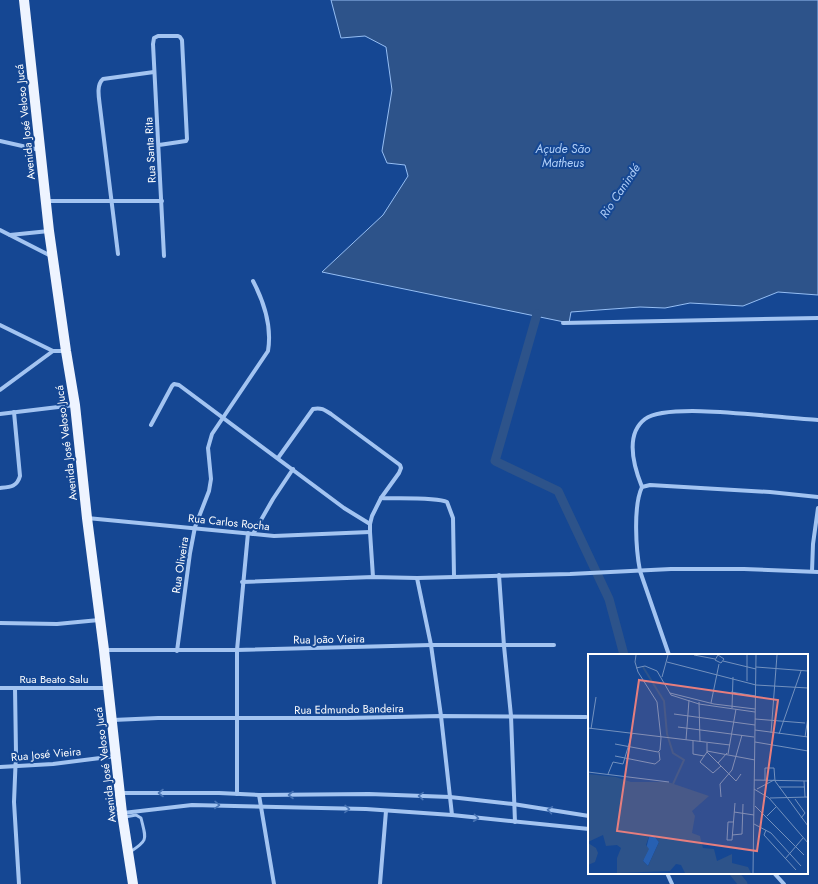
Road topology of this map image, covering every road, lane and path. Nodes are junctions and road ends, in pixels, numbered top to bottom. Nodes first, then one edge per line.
1 (24, 0) edge
2 (154, 72) junction
3 (0, 141) edge
4 (159, 145) junction
5 (40, 150) junction
6 (46, 201) junction
7 (112, 201) junction
8 (162, 201) junction
9 (0, 230) edge
10 (49, 231) junction
11 (9, 235) junction
12 (118, 254) dead end
13 (164, 256) dead end
14 (53, 257) junction
15 (253, 281) dead end
16 (818, 318) edge
17 (563, 323) dead end
18 (0, 325) edge
19 (53, 351) junction
20 (66, 351) junction
21 (0, 390) edge
22 (75, 405) junction
23 (14, 412) junction
24 (0, 414) edge
25 (223, 418) junction
26 (818, 420) edge
27 (152, 425) dead end
28 (278, 458) junction
29 (293, 469) junction
30 (642, 487) junction
31 (0, 488) edge
32 (818, 497) edge
33 (381, 498) junction
34 (818, 508) edge
35 (87, 518) junction
36 (370, 524) junction
37 (195, 527) junction
38 (370, 532) junction
39 (250, 534) junction
40 (640, 570) junction
41 (812, 571) junction
42 (818, 572) edge
43 (499, 575) junction
44 (454, 576) junction
45 (373, 577) junction
46 (417, 578) junction
47 (242, 582) junction
48 (100, 620) junction
49 (0, 623) edge
50 (554, 645) dead end
51 (431, 646) junction
52 (504, 646) junction
53 (104, 650) junction
54 (237, 650) junction
55 (177, 651) junction
56 (669, 654) edge
57 (0, 688) edge
58 (15, 688) junction
59 (108, 688) junction
60 (441, 716) junction
61 (510, 716) junction
62 (586, 717) dead end
63 (236, 718) junction
64 (112, 720) junction
65 (116, 756) junction
66 (16, 766) junction
67 (0, 767) edge
68 (120, 793) junction
69 (237, 794) junction
70 (259, 795) junction
71 (450, 797) junction
72 (513, 804) junction
73 (261, 806) junction
74 (386, 811) junction
75 (123, 815) junction
76 (452, 815) junction
77 (588, 816) edge
78 (515, 822) junction
79 (588, 829) edge
80 (128, 853) junction
81 (667, 874) edge
82 (775, 874) edge
83 (19, 884) edge
84 (133, 884) edge
85 (274, 884) edge
86 (380, 884) edge
87 (672, 884) edge
88 (784, 884) edge

1 - 5 main road, Avenida José Veloso Jucá
2 - 4 street, Rua Santa Rita
2 - 4 street, Rua Santa Rita
2 - 7 street
3 - 5 street
4 - 8 street, Rua Santa Rita
5 - 6 main road, Avenida José Veloso Jucá
6 - 7 street
6 - 10 main road, Avenida José Veloso Jucá
7 - 8 street
7 - 12 street
8 - 13 street, Rua Santa Rita
9 - 11 street
10 - 11 street
10 - 14 main road, Avenida José Veloso Jucá
11 - 14 street
14 - 20 main road, Avenida José Veloso Jucá
15 - 25 street, Rua Oliveira
16 - 17 street
18 - 19 street
19 - 20 street
19 - 21 street
20 - 22 main road, Avenida José Veloso Jucá
22 - 23 street
22 - 35 main road, Avenida José Veloso Jucá
23 - 24 street
23 - 31 street
25 - 27 street
25 - 28 street
25 - 37 street, Rua Oliveira
26 - 30 street
28 - 29 street
28 - 33 street
29 - 36 street
29 - 39 street
30 - 32 street
30 - 40 street
33 - 36 street
33 - 44 street
34 - 41 street
35 - 37 street, Rua Carlos Rocha
35 - 48 main road, Avenida José Veloso Jucá
36 - 38 street
37 - 39 street, Rua Carlos Rocha
37 - 55 street, Rua Oliveira
38 - 39 street, Rua Carlos Rocha
38 - 45 street
39 - 47 street
40 - 41 street
40 - 43 street
40 - 56 street
41 - 42 street
43 - 44 street
43 - 52 street
44 - 46 street
45 - 46 street
45 - 47 street
46 - 51 street
47 - 54 street
48 - 49 street
48 - 53 main road, Avenida José Veloso Jucá
50 - 52 street, Rua João Vieira
51 - 52 street, Rua João Vieira
51 - 54 street, Rua João Vieira
51 - 60 street
52 - 61 street
53 - 55 street, Rua João Vieira
53 - 59 main road, Avenida José Veloso Jucá
54 - 55 street, Rua João Vieira
54 - 63 street
57 - 58 street, Rua Beato Salu
58 - 59 street, Rua Beato Salu
58 - 66 street
59 - 64 main road, Avenida José Veloso Jucá
60 - 61 street, Rua Edmundo Bandeira
60 - 63 street, Rua Edmundo Bandeira
60 - 71 street
61 - 62 street, Rua Edmundo Bandeira
61 - 72 street
63 - 64 street, Rua Edmundo Bandeira
63 - 69 street
64 - 65 main road, Avenida José Veloso Jucá
65 - 66 street, Rua José Vieira
65 - 68 main road, Avenida José Veloso Jucá
66 - 67 street, Rua José Vieira
66 - 83 street
69 -> 68 street
68 - 75 main road, Avenida José Veloso Jucá
69 - 70 street
71 -> 70 street
70 - 73 street
71 - 72 street
71 - 76 street
77 -> 72 street
72 - 78 street
73 -> 74 street
75 -> 73 street
73 - 85 street
74 - 76 street
74 - 86 street
75 - 80 main road, Avenida José Veloso Jucá
75 - 80 lane
76 -> 78 street
78 - 79 street
80 - 84 main road, Avenida José Veloso Jucá
81 - 87 street
82 - 88 street

